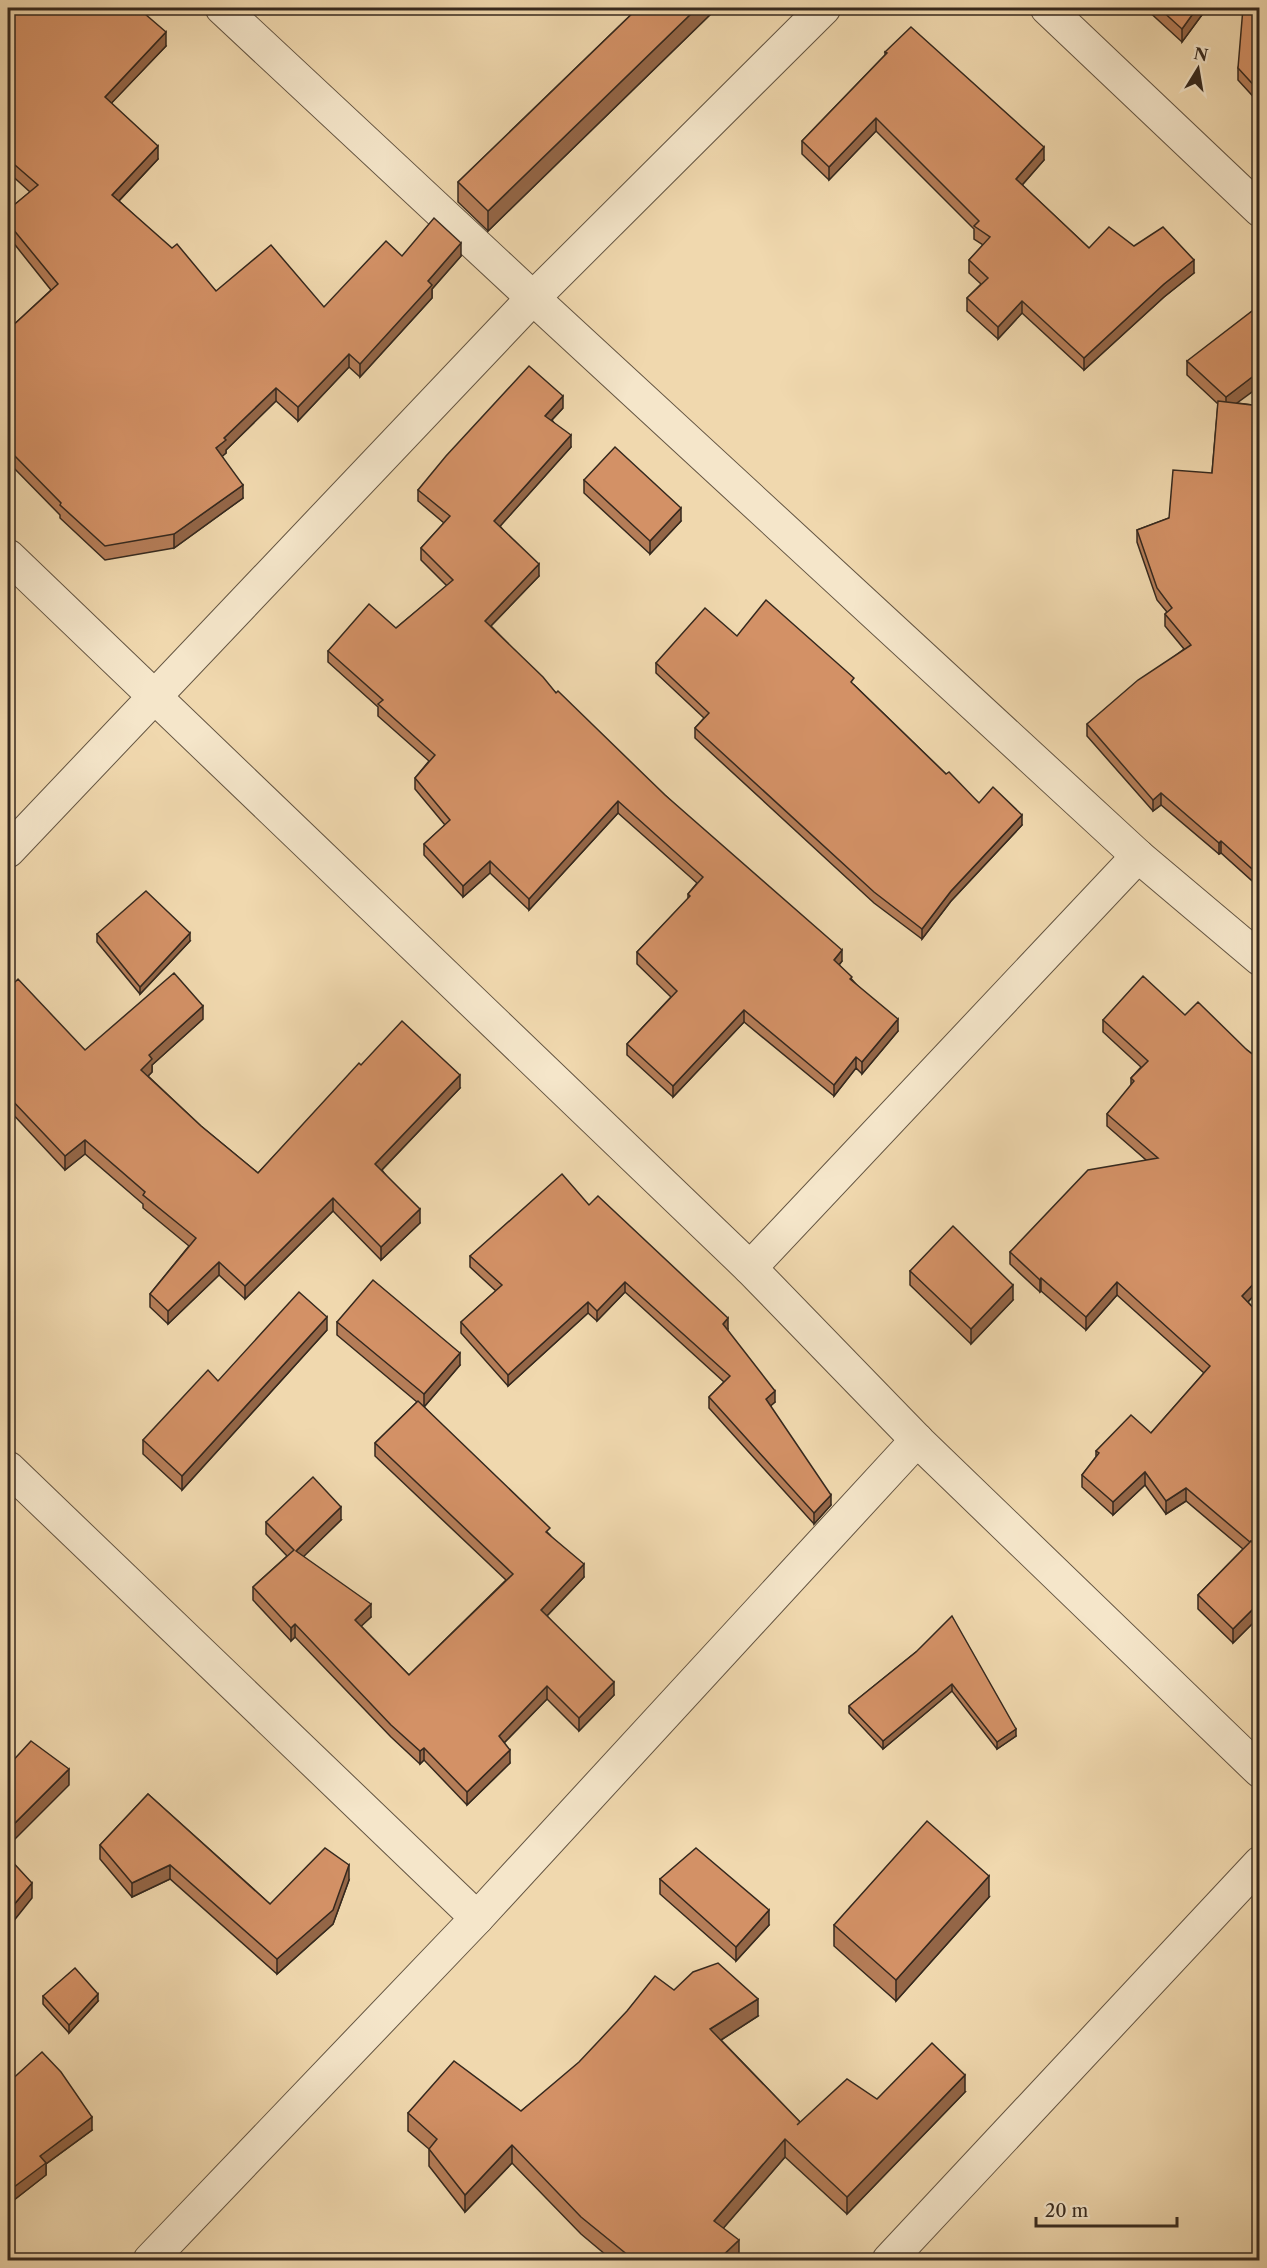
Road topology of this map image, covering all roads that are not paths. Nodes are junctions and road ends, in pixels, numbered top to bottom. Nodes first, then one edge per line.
1 (222, 8) edge
2 (824, 8) edge
3 (1047, 8) edge
4 (1260, 210) edge
5 (533, 298) junction
6 (8, 556) edge
7 (155, 696) junction
8 (8, 851) edge
9 (1138, 856) junction
10 (1260, 959) edge
11 (750, 1269) junction
12 (917, 1440) junction
13 (8, 1468) edge
14 (1260, 1771) edge
15 (1260, 1863) edge
16 (477, 1918) junction
17 (150, 2260) edge
18 (889, 2260) edge

1 - 5 street
2 - 5 street
3 - 4 street
5 - 7 street
5 - 9 street
6 - 7 street
7 - 8 street
7 - 11 street
9 - 10 street
9 - 11 street
11 - 12 street
12 - 14 street
12 - 16 street
13 - 16 street
15 - 18 street
16 - 17 street

